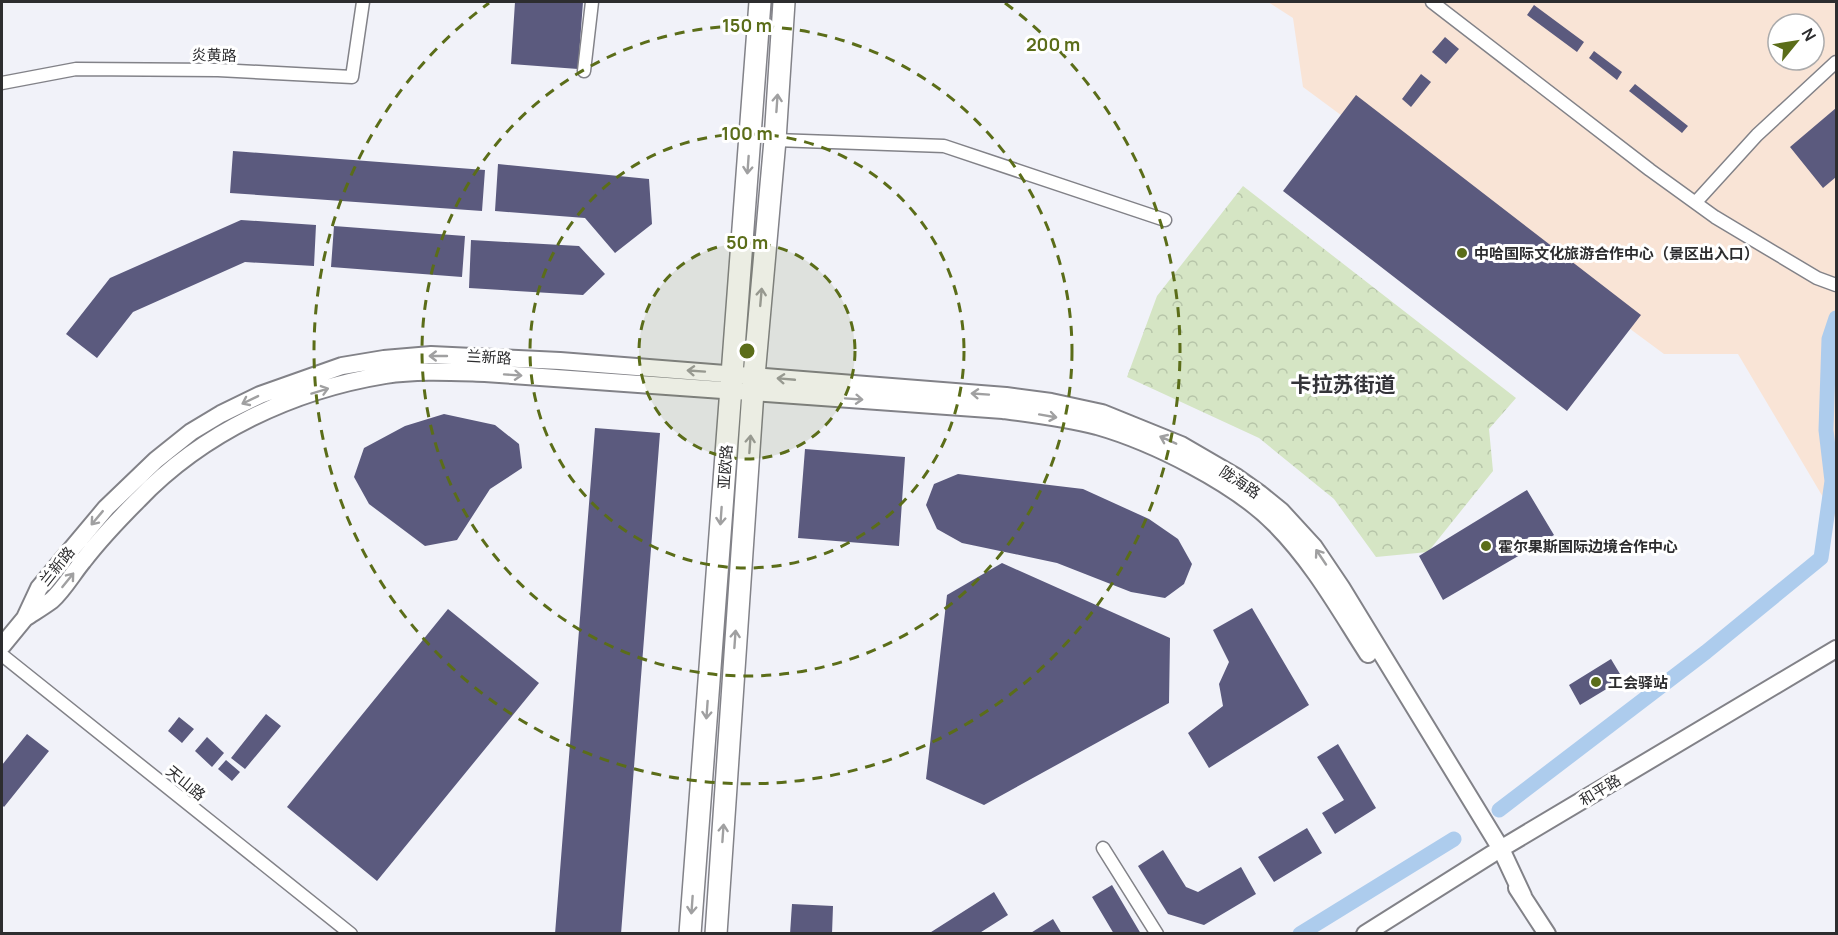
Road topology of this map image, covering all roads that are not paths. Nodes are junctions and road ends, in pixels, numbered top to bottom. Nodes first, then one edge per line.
1 (363, 2) edge
2 (592, 2) edge
3 (760, 2) edge
4 (784, 2) edge
5 (1435, 3) edge
6 (1836, 62) edge
7 (584, 71) dead end
8 (2, 84) edge
9 (775, 140) junction
10 (1696, 202) junction
11 (1165, 220) dead end
12 (1836, 285) edge
13 (731, 382) junction
14 (754, 385) junction
15 (2, 646) edge
16 (1836, 649) edge
17 (2, 655) edge
18 (1103, 848) dead end
19 (1497, 852) junction
20 (351, 933) edge
21 (690, 933) edge
22 (716, 933) edge
23 (1156, 933) edge
24 (1365, 933) edge
25 (1547, 933) edge

1 - 8 street, 炎黄路
2 - 7 street
3 -> 13 highway, 亚欧路
9 -> 4 highway, 亚欧路
5 - 10 street
6 - 10 street
9 - 11 street
14 -> 9 highway, 亚欧路
10 - 12 street
13 - 14 street, 兰新路
13 - 15 street, 兰新路
13 -> 21 highway, 亚欧路
14 - 19 street, 陇海路
22 -> 14 highway, 亚欧路
16 - 19 street, 和平路
17 - 20 street, 天山路
18 - 23 street
19 - 24 street, 和平路
19 - 25 street, 陇海路

